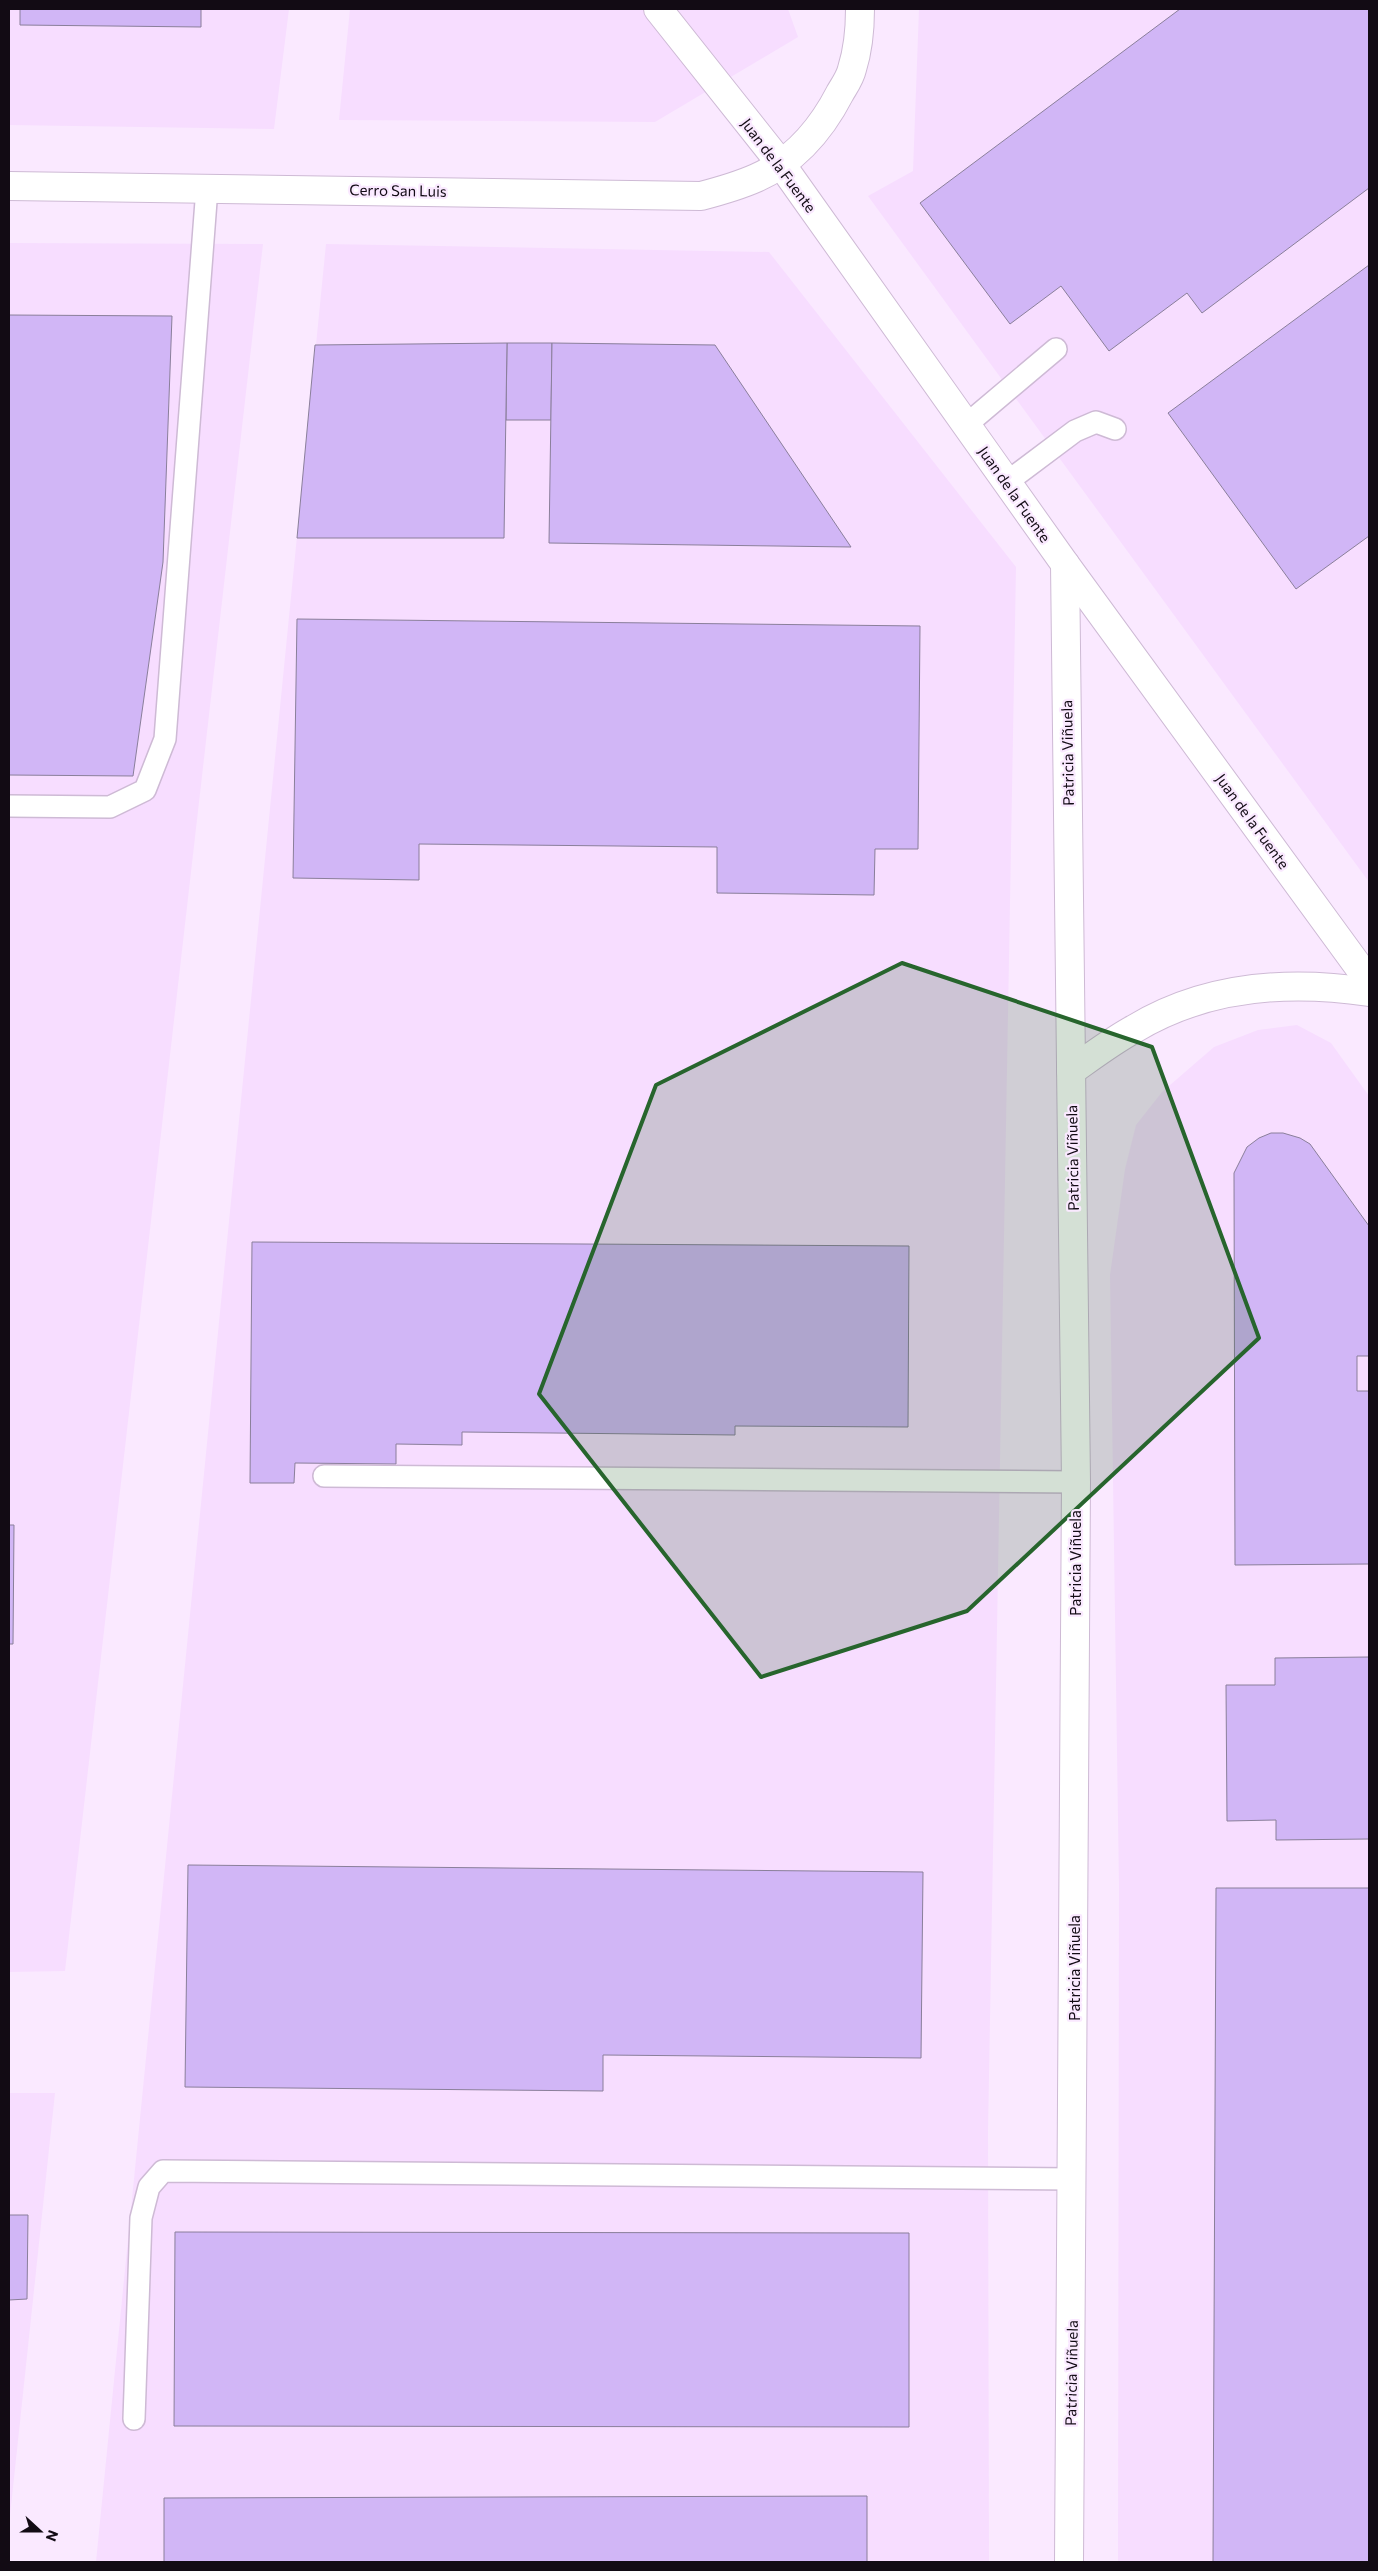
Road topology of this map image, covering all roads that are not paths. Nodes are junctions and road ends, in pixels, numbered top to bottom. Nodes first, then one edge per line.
1 (658, 9) edge
2 (860, 9) edge
3 (780, 164) junction
4 (9, 186) edge
5 (207, 188) junction
6 (1056, 349) dead end
7 (966, 425) junction
8 (1114, 429) dead end
9 (1006, 482) junction
10 (1066, 564) junction
11 (9, 806) edge
12 (1369, 981) edge
13 (1369, 992) edge
14 (1071, 1071) junction
15 (324, 1476) dead end
16 (1076, 1482) junction
17 (1073, 2179) junction
18 (134, 2419) dead end
19 (1069, 2562) edge

1 - 3 street, Juan de la Fuente
2 - 3 street, Cerro San Luis
3 - 5 street, Cerro San Luis
3 - 7 street, Juan de la Fuente
4 - 5 street, Cerro San Luis
5 - 11 lane
6 - 7 lane
7 - 9 street, Juan de la Fuente
8 - 9 lane
9 - 10 street, Juan de la Fuente
10 - 12 street, Juan de la Fuente
10 - 14 street, Patricia Viñuela
13 - 14 street
14 - 16 street, Patricia Viñuela
15 - 16 lane
16 - 17 street, Patricia Viñuela
17 - 18 lane
17 - 19 street, Patricia Viñuela

